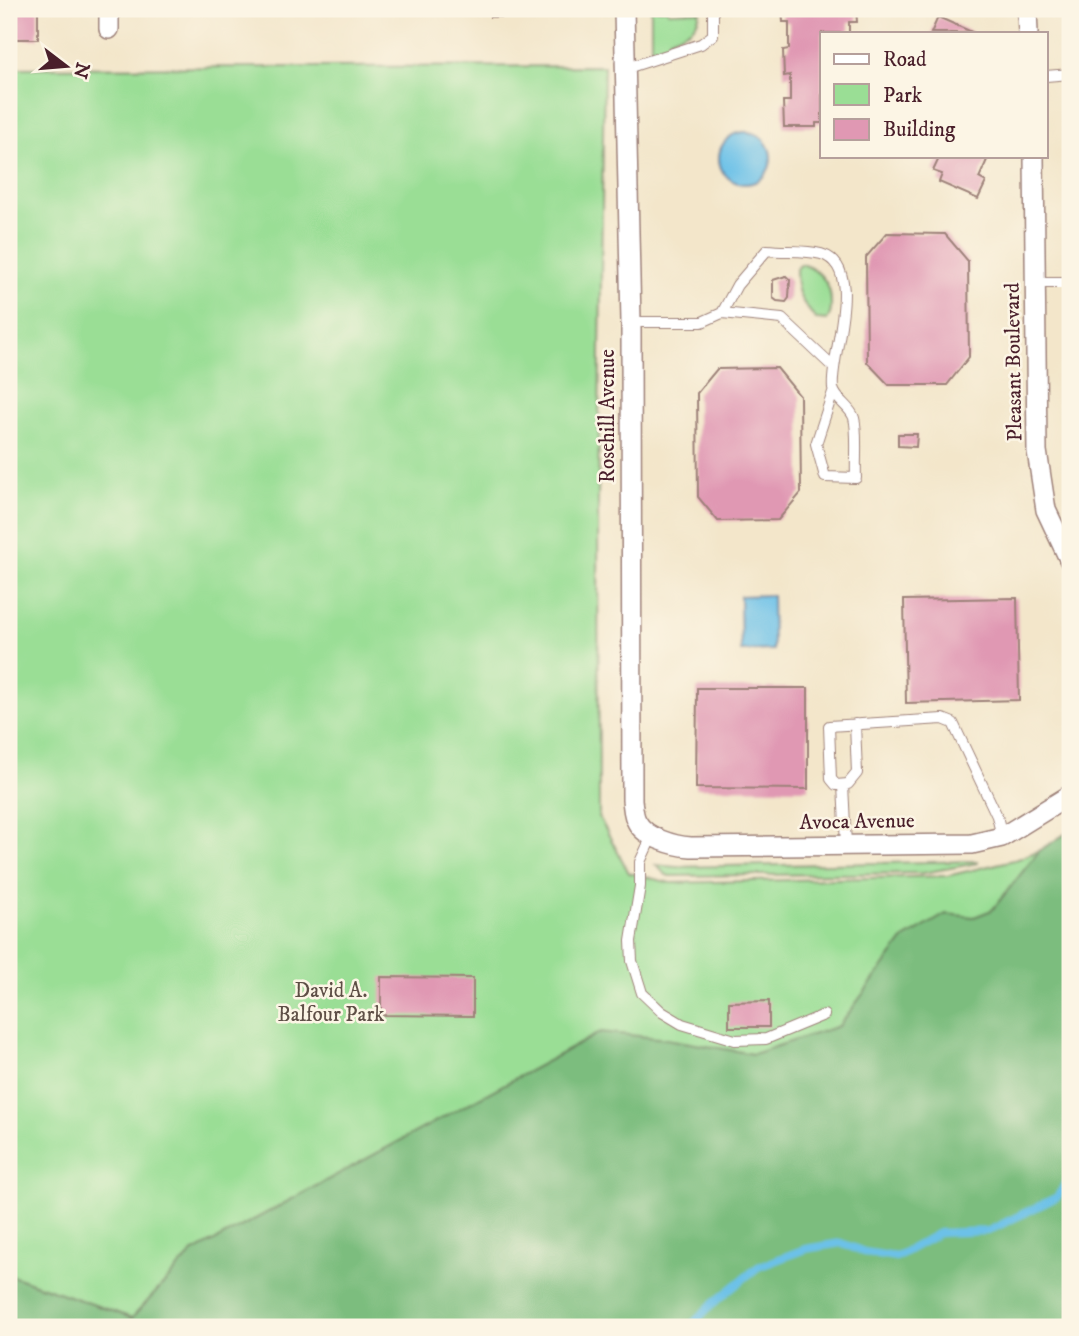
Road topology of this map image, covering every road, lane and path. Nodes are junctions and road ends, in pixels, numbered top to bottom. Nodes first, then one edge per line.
1 (108, 9) edge
2 (624, 9) edge
3 (713, 9) edge
4 (1027, 9) edge
5 (109, 29) dead end
6 (1028, 32) edge
7 (624, 69) junction
8 (1070, 74) edge
9 (1048, 76) edge
10 (1034, 158) edge
11 (1035, 283) junction
12 (1070, 283) edge
13 (722, 313) junction
14 (631, 323) junction
15 (833, 367) junction
16 (833, 391) junction
17 (1070, 561) edge
18 (855, 724) junction
19 (843, 785) junction
20 (1070, 795) edge
21 (645, 830) junction
22 (1002, 837) junction
23 (846, 845) junction
24 (824, 1016) dead end

1 - 5 street
2 - 7 street, Rosehill Avenue
3 - 7 lane
4 - 6 street
7 - 14 street, Rosehill Avenue
8 - 9 lane
10 - 11 street, Pleasant Boulevard
11 - 12 lane
11 - 17 street, Pleasant Boulevard
13 - 14 lane
13 - 15 lane
13 - 15 lane
14 - 21 street, Rosehill Avenue
15 - 16 lane
16 - 16 lane
18 - 19 lane
18 - 19 lane
18 - 22 lane
19 - 23 lane
20 - 22 street, Avoca Avenue
21 - 23 street, Avoca Avenue
21 - 24 lane
22 - 23 street, Avoca Avenue

